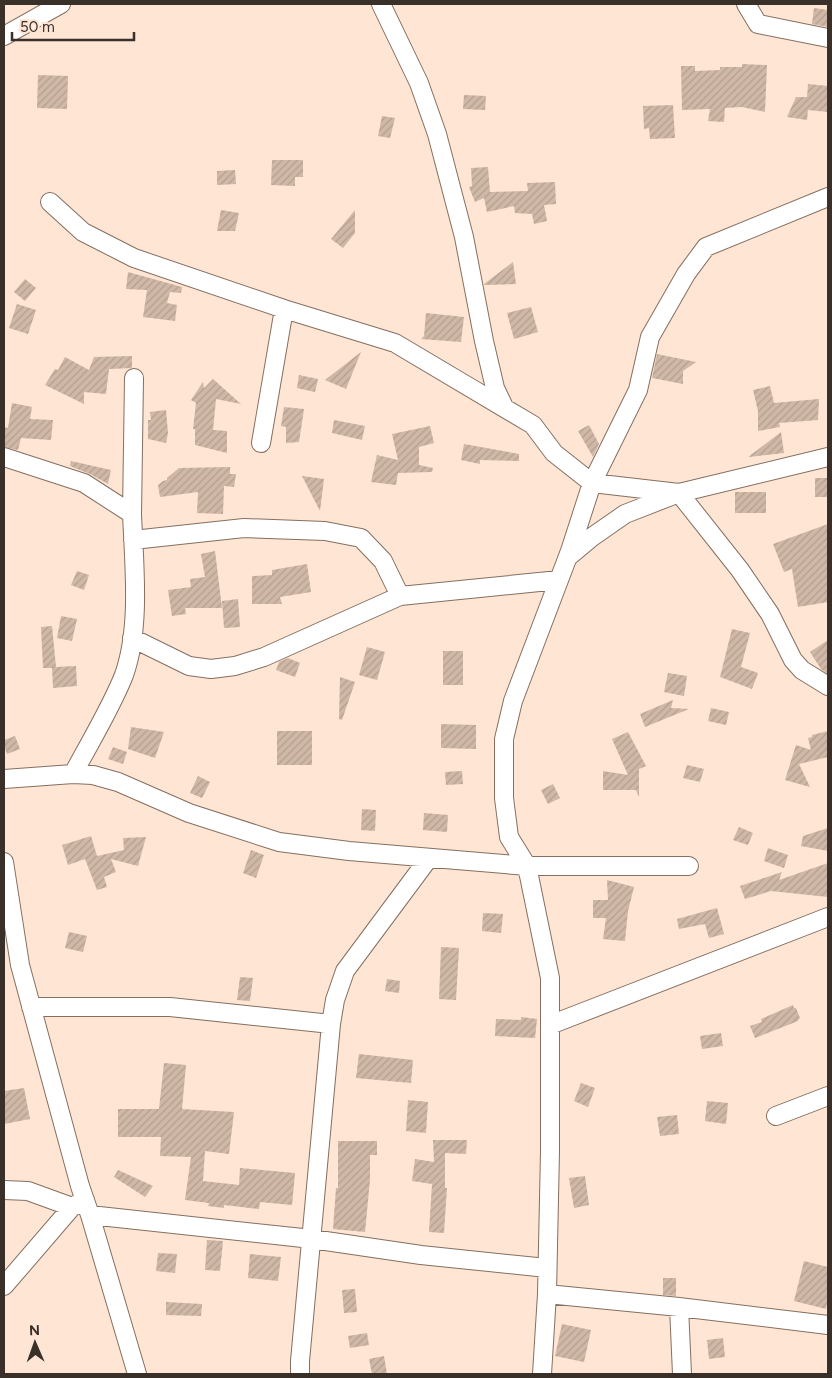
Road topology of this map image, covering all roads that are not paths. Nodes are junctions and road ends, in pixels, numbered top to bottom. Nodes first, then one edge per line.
1 (61, 4) edge
2 (381, 4) edge
3 (746, 4) edge
4 (4, 36) edge
5 (828, 38) edge
6 (828, 197) edge
7 (50, 202) dead end
8 (284, 309) junction
9 (134, 378) dead end
10 (504, 407) junction
11 (261, 443) dead end
12 (828, 456) edge
13 (4, 457) edge
14 (592, 483) junction
15 (679, 493) junction
16 (132, 514) junction
17 (133, 540) junction
18 (567, 558) junction
19 (559, 580) junction
20 (400, 596) junction
21 (132, 638) junction
22 (828, 686) edge
23 (73, 774) junction
24 (4, 779) edge
25 (429, 858) junction
26 (4, 862) edge
27 (527, 866) junction
28 (689, 866) dead end
29 (828, 917) edge
30 (31, 1007) junction
31 (331, 1024) junction
32 (550, 1025) junction
33 (828, 1096) edge
34 (776, 1116) dead end
35 (4, 1190) edge
36 (83, 1207) junction
37 (312, 1239) junction
38 (547, 1268) junction
39 (4, 1286) edge
40 (547, 1294) junction
41 (679, 1307) junction
42 (828, 1325) edge
43 (137, 1374) edge
44 (300, 1374) edge
45 (542, 1374) edge
46 (682, 1374) edge

1 - 4 street
2 - 10 street
3 - 5 street
6 - 14 street
7 - 8 street
8 - 10 street
8 - 11 street
9 - 16 street
10 - 14 street
12 - 15 street
13 - 16 street
14 - 15 street
14 - 18 street
15 - 18 street
15 - 22 street
16 - 17 street
17 - 20 street
17 - 21 street
18 - 19 street
19 - 20 street
19 - 27 street
20 - 21 street
21 - 23 street
23 - 24 street
23 - 25 street
25 - 27 street
25 - 31 street
26 - 30 street
27 - 28 street
27 - 32 street
29 - 32 street
30 - 31 street
30 - 36 street
31 - 37 street
32 - 38 street
33 - 34 street
35 - 36 street
36 - 37 street
36 - 39 street
36 - 43 street
37 - 38 street
37 - 44 street
38 - 40 street
40 - 41 street
40 - 45 street
41 - 42 street
41 - 46 street

